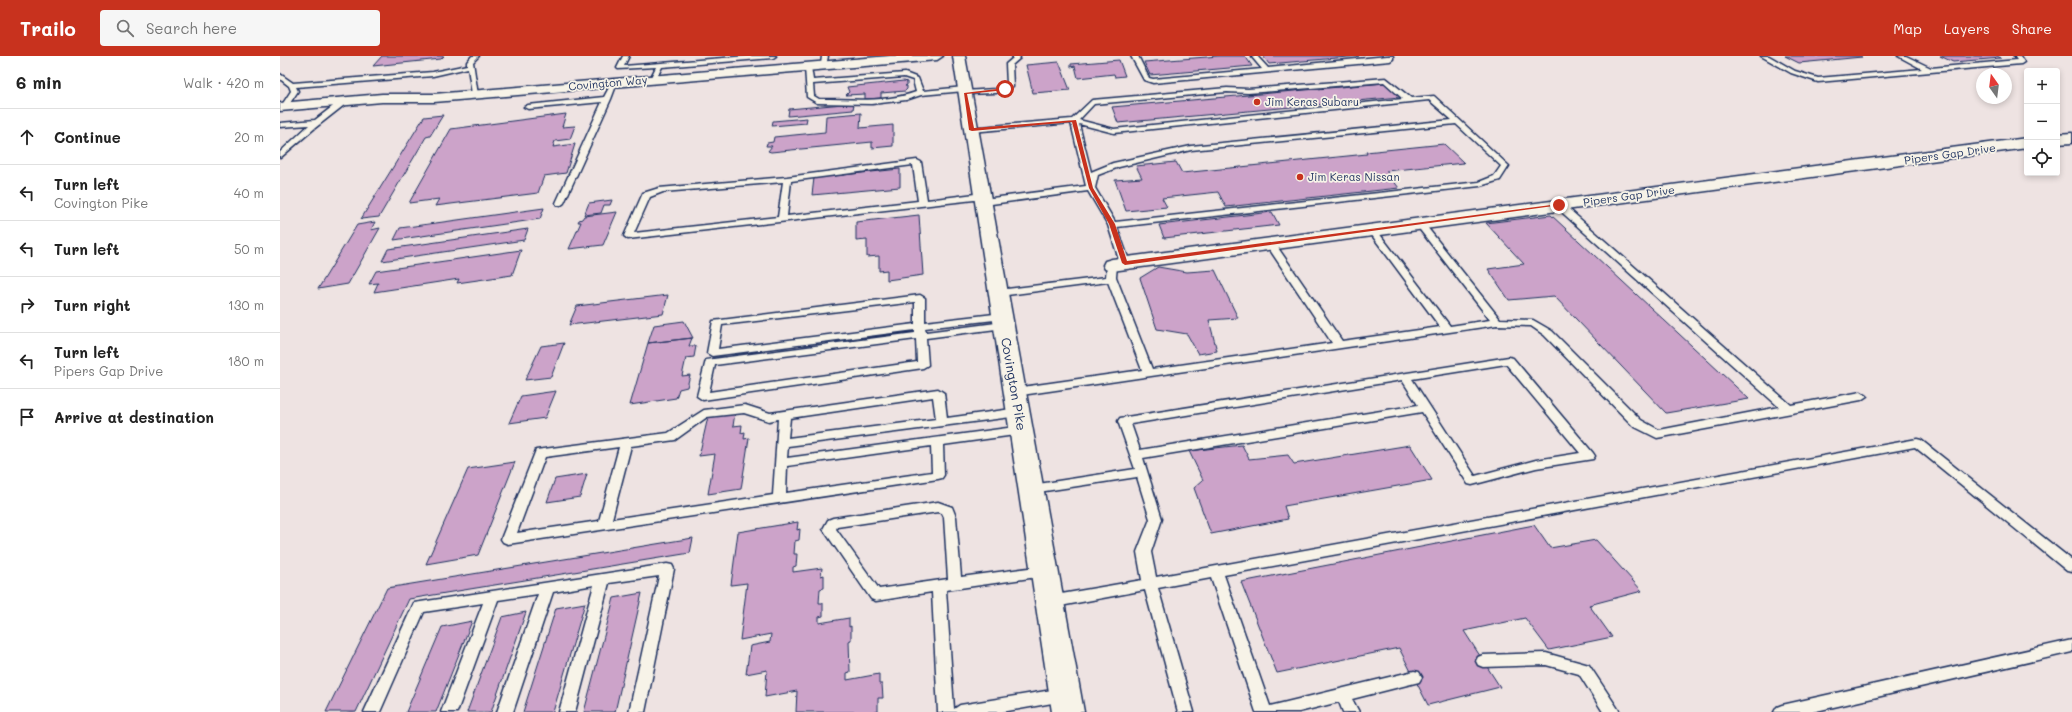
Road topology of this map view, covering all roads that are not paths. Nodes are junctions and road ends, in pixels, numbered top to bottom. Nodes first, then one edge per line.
1 (476, 56) edge
2 (626, 56) edge
3 (774, 56) edge
4 (937, 56) edge
5 (959, 56) edge
6 (1016, 56) edge
7 (1135, 56) edge
8 (1254, 56) edge
9 (1390, 56) edge
10 (1764, 56) edge
11 (1901, 56) edge
12 (2017, 56) edge
13 (696, 59) edge
14 (824, 61) edge
15 (660, 65) junction
16 (470, 66) junction
17 (808, 67) junction
18 (1266, 70) junction
19 (1930, 70) junction
20 (280, 76) edge
21 (653, 80) junction
22 (810, 82) junction
23 (614, 83) junction
24 (292, 85) junction
25 (965, 91) junction
26 (920, 93) junction
27 (476, 94) junction
28 (607, 99) junction
29 (1409, 100) junction
30 (344, 102) junction
31 (282, 107) edge
32 (528, 107) dead end
33 (1074, 121) junction
34 (317, 122) junction
35 (1458, 122) junction
36 (280, 125) edge
37 (972, 130) junction
38 (2072, 138) edge
39 (2060, 140) edge
40 (2024, 143) edge
41 (280, 156) edge
42 (787, 179) junction
43 (1091, 188) junction
44 (984, 200) junction
45 (560, 203) dead end
46 (923, 204) junction
47 (1559, 205) junction
48 (782, 219) junction
49 (1112, 224) junction
50 (1420, 224) junction
51 (1372, 230) junction
52 (1271, 244) junction
53 (1116, 269) junction
54 (999, 294) junction
55 (1003, 320) junction
56 (1497, 322) junction
57 (1447, 329) junction
58 (920, 331) junction
59 (1339, 345) junction
60 (711, 358) junction
61 (1148, 373) junction
62 (1405, 376) junction
63 (1860, 396) dead end
64 (1425, 408) junction
65 (1788, 409) junction
66 (1019, 411) junction
67 (784, 416) junction
68 (942, 422) junction
69 (626, 442) junction
70 (937, 442) junction
71 (782, 443) junction
72 (1136, 455) junction
73 (780, 463) junction
74 (1142, 472) junction
75 (1032, 489) junction
76 (779, 499) junction
77 (604, 525) junction
78 (2072, 566) edge
79 (1045, 571) junction
80 (1216, 572) junction
81 (603, 579) junction
82 (955, 584) junction
83 (1150, 584) junction
84 (939, 585) junction
85 (548, 588) junction
86 (493, 596) junction
87 (1050, 602) junction
88 (2072, 646) edge
89 (1483, 661) dead end
90 (1414, 678) dead end
91 (1343, 695) junction
92 (1066, 703) edge
93 (372, 712) edge
94 (448, 712) edge
95 (505, 712) edge
96 (567, 712) edge
97 (637, 712) edge
98 (946, 712) edge
99 (960, 712) edge
100 (1186, 712) edge
101 (1264, 712) edge
102 (1271, 712) edge
103 (1351, 712) edge
104 (1612, 712) edge
105 (1782, 712) edge

1 - 16 lane
2 - 15 lane
3 - 13 lane
4 - 14 street, Covington Way
5 - 25 street, Covington Pike
6 - 25 lane
7 - 18 lane
8 - 18 lane
9 - 18 lane
10 - 19 lane
11 - 19 lane
12 - 19 lane
13 - 15 lane
14 - 17 street, Covington Way
15 - 21 lane
16 - 24 lane
16 - 27 lane
17 - 21 street, Covington Way
17 - 22 lane
20 - 24 lane
21 - 23 street, Covington Way
22 - 26 lane
22 - 26 lane
23 - 27 street, Covington Way
23 - 28 lane
24 - 31 lane
25 - 26 lane
25 - 37 street, Covington Pike
27 - 30 street, Covington Way
28 - 32 lane
28 - 45 lane
29 - 33 lane
29 - 33 lane
29 - 35 lane
30 - 31 street, Covington Way
30 - 34 lane
33 - 37 lane
33 - 43 lane
34 - 36 lane
34 - 41 lane
35 - 43 lane
35 - 49 lane
37 - 44 street, Covington Pike
38 - 39 street
40 - 47 street, Pipers Gap Drive
42 - 46 lane
42 - 48 lane
42 - 48 lane
43 - 44 lane
43 - 49 lane
44 - 46 lane
44 - 54 street, Covington Pike
46 - 48 lane
47 - 50 street, Pipers Gap Drive
47 - 65 lane
49 - 53 lane
50 - 51 street, Pipers Gap Drive
50 - 56 lane
51 - 52 street, Pipers Gap Drive
51 - 57 lane
52 - 53 street, Pipers Gap Drive
52 - 59 lane
53 - 54 lane
53 - 61 lane
54 - 55 street, Covington Pike
55 - 58 lane
55 - 66 street, Covington Pike
56 - 57 lane
56 - 65 lane
57 - 59 lane
58 - 60 lane
58 - 60 lane
58 - 60 lane
59 - 61 lane
61 - 66 lane
62 - 64 lane
62 - 64 lane
62 - 72 lane
63 - 65 lane
64 - 72 lane
66 - 68 lane
66 - 70 lane
66 - 75 street, Covington Pike
67 - 68 lane
67 - 69 lane
67 - 71 lane
68 - 71 lane
69 - 77 lane
69 - 77 lane
70 - 73 lane
70 - 76 lane
71 - 73 lane
72 - 74 lane
73 - 76 lane
74 - 75 lane
74 - 83 lane
75 - 79 street, Covington Pike
76 - 77 lane
78 - 80 lane
79 - 82 lane
79 - 87 street, Covington Pike
80 - 83 lane
80 - 101 lane
81 - 85 lane
81 - 96 lane
81 - 97 lane
82 - 84 lane
82 - 84 lane
83 - 87 lane
83 - 100 lane
84 - 98 lane
85 - 86 lane
85 - 95 lane
86 - 93 lane
86 - 94 lane
87 - 92 street, Covington Pike
88 - 105 lane
89 - 104 lane
90 - 91 lane
91 - 102 lane
91 - 103 lane
92 - 99 lane

